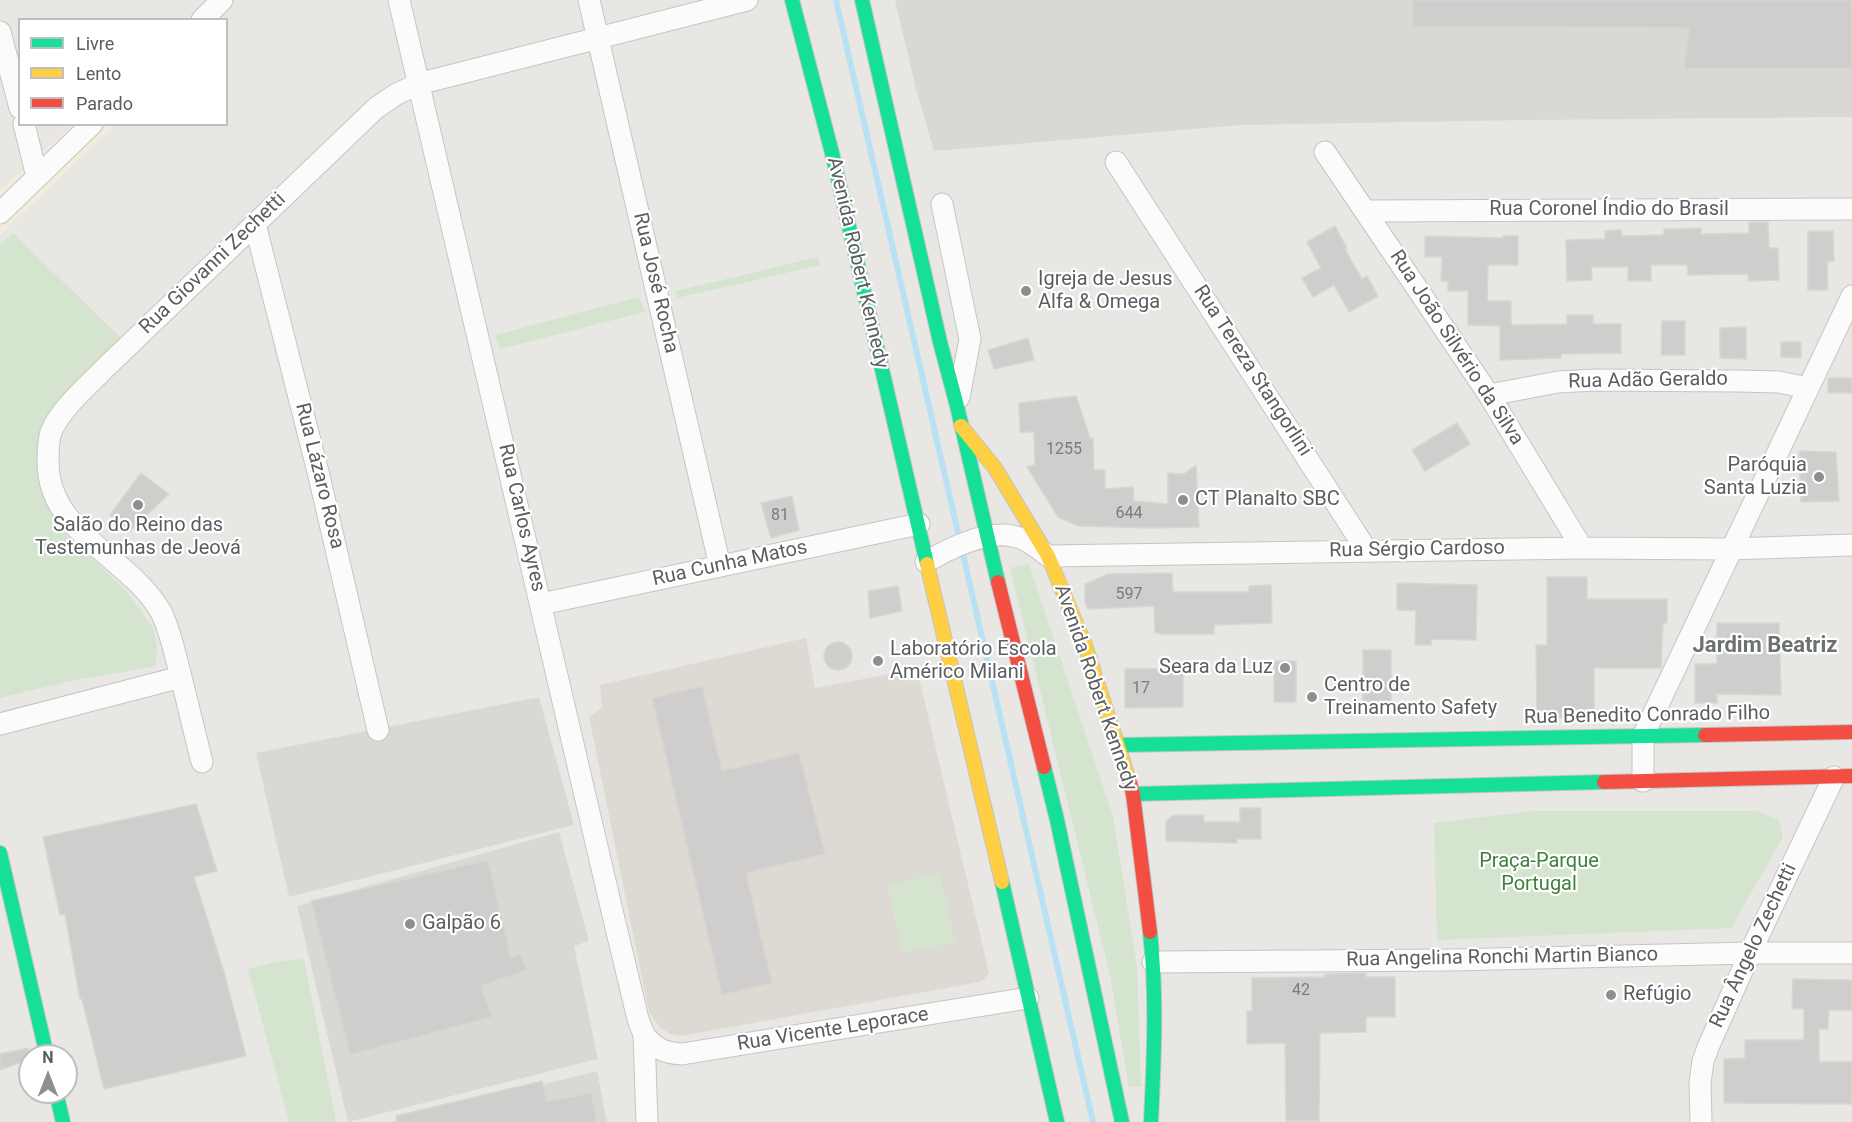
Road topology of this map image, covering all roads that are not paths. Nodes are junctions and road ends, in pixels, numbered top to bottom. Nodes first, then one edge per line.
1 (399, 0) edge
2 (590, 0) edge
3 (747, 0) edge
4 (792, 0) edge
5 (862, 0) edge
6 (218, 2) edge
7 (204, 18) edge
8 (0, 32) edge
9 (599, 39) junction
10 (418, 84) junction
11 (18, 100) edge
12 (24, 126) edge
13 (90, 126) edge
14 (1325, 152) dead end
15 (1116, 162) dead end
16 (37, 177) junction
17 (942, 204) dead end
18 (1852, 209) edge
19 (1365, 211) junction
20 (0, 213) edge
21 (255, 224) junction
22 (1852, 296) edge
23 (1808, 388) junction
24 (1489, 395) junction
25 (959, 416) junction
26 (919, 524) junction
27 (981, 538) junction
28 (1852, 545) edge
29 (1582, 548) junction
30 (1730, 549) junction
31 (1367, 551) junction
32 (1048, 556) junction
33 (932, 559) junction
34 (720, 566) junction
35 (541, 604) junction
36 (181, 677) junction
37 (0, 724) edge
38 (378, 730) dead end
39 (1852, 732) edge
40 (1643, 736) junction
41 (1119, 745) junction
42 (202, 762) dead end
43 (1843, 777) edge
44 (1643, 781) junction
45 (1133, 794) junction
46 (0, 853) edge
47 (1750, 953) junction
48 (1852, 953) edge
49 (1153, 962) junction
50 (1028, 998) junction
51 (644, 1035) junction
52 (44, 1044) edge
53 (59, 1104) edge
54 (63, 1122) edge
55 (647, 1122) edge
56 (1057, 1122) edge
57 (1122, 1122) edge
58 (1151, 1122) edge
59 (1701, 1122) edge

1 - 10 street, Rua Carlos Ayres
2 - 9 street, Rua José Rocha
3 - 9 street, Rua Giovanni Zechetti
4 - 26 street, Avenida Robert Kennedy
5 - 25 street, Avenida Robert Kennedy
6 - 7 street
8 - 11 street
9 - 10 street, Rua Giovanni Zechetti
9 - 34 street, Rua José Rocha
10 - 21 street, Rua Giovanni Zechetti
10 - 35 street, Rua Carlos Ayres
12 - 16 street
13 - 16 street
14 - 19 street, Rua João Silvério da Silva
15 - 31 street, Rua Tereza Stangorlini
16 - 20 street
17 - 25 street, Avenida Robert Kennedy
18 - 19 street, Rua Coronel Índio do Brasil
19 - 24 street, Rua João Silvério da Silva
21 - 36 street, Rua Giovanni Zechetti
21 - 38 street, Rua Lázaro Rosa
22 - 23 street
23 - 24 street, Rua Adão Geraldo
23 - 30 street
24 - 29 street, Rua João Silvério da Silva
25 - 27 street, Avenida Robert Kennedy
25 - 32 street, Avenida Robert Kennedy
26 - 33 street, Avenida Robert Kennedy
26 - 34 street, Rua Cunha Matos
27 - 32 street
27 - 33 street
27 - 57 street, Avenida Robert Kennedy
28 - 30 street, Rua Sérgio Cardoso
29 - 30 street, Rua Sérgio Cardoso
29 - 31 street, Rua Sérgio Cardoso
30 - 40 street
31 - 32 street, Rua Sérgio Cardoso
32 - 41 street, Avenida Robert Kennedy
33 - 50 street, Avenida Robert Kennedy
34 - 35 street, Rua Cunha Matos
35 - 51 street, Rua Carlos Ayres
36 - 37 street
36 - 42 street, Rua Giovanni Zechetti
39 - 40 street, Rua Benedito Conrado Filho
40 - 41 street, Rua Benedito Conrado Filho
40 - 44 street
41 - 45 street, Avenida Robert Kennedy
43 - 44 street
43 - 47 street, Rua Ângelo Zechetti
44 - 45 street
45 - 49 street, Avenida Robert Kennedy
46 - 52 street
47 - 48 street, Rua Angelina Ronchi Martin Bianco
47 - 49 street, Rua Angelina Ronchi Martin Bianco
47 - 59 street, Rua Ângelo Zechetti
49 - 58 street, Avenida Robert Kennedy
50 - 51 street, Rua Vicente Leporace
50 - 56 street, Avenida Robert Kennedy
51 - 55 street, Rua Carlos Ayres
53 - 54 street

